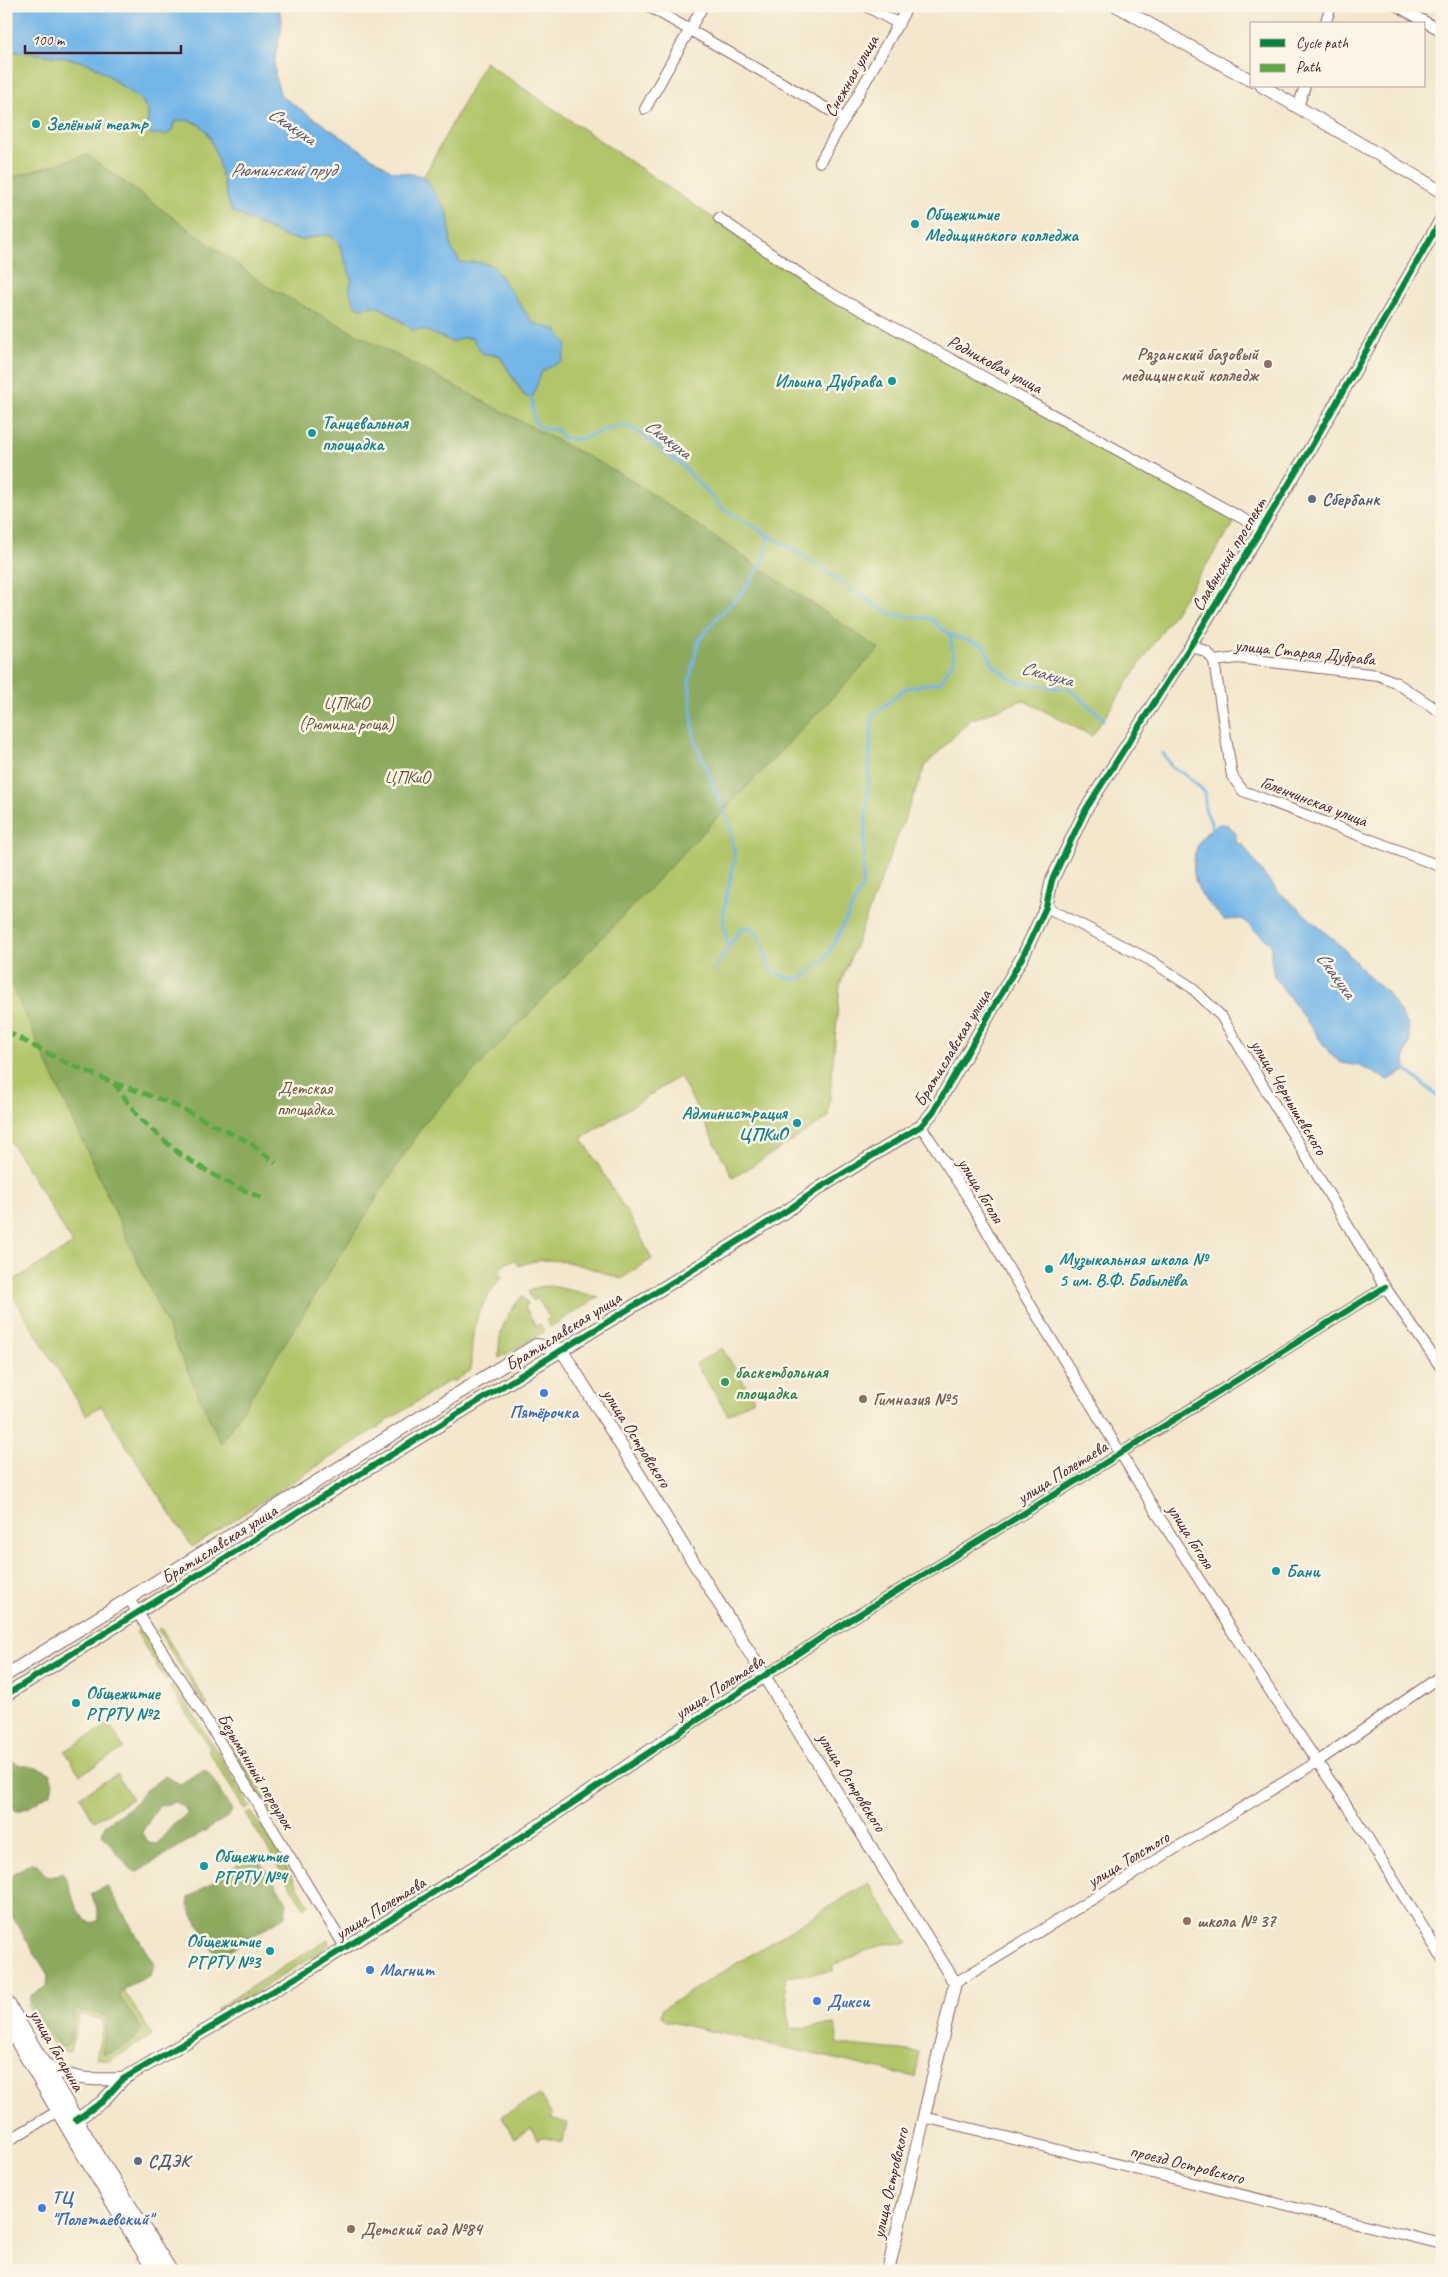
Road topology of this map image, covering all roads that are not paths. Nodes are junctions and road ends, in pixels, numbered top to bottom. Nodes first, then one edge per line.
1 (648, 6) edge
2 (703, 6) edge
3 (866, 6) edge
4 (908, 6) edge
5 (1117, 6) edge
6 (1331, 6) edge
7 (1397, 6) edge
8 (1326, 22) edge
9 (1426, 22) edge
10 (1426, 22) edge
11 (899, 24) junction
12 (689, 30) junction
13 (1440, 30) dead end
14 (1250, 80) edge
15 (1265, 88) edge
16 (1304, 88) edge
17 (1298, 107) junction
18 (645, 109) dead end
19 (845, 119) junction
20 (820, 162) dead end
21 (1442, 192) edge
22 (719, 218) dead end
23 (1442, 218) edge
24 (1262, 529) junction
25 (1191, 645) junction
26 (1214, 661) junction
27 (1442, 713) edge
28 (1442, 867) edge
29 (1046, 906) junction
30 (922, 1126) junction
31 (1385, 1287) junction
32 (561, 1350) junction
33 (1442, 1368) edge
34 (1120, 1453) junction
35 (129, 1599) junction
36 (139, 1611) junction
37 (6, 1675) edge
38 (1442, 1675) edge
39 (765, 1676) junction
40 (6, 1695) edge
41 (1317, 1762) junction
42 (345, 1947) junction
43 (1442, 1958) edge
44 (955, 1983) junction
45 (6, 2001) edge
46 (6, 2021) edge
47 (44, 2063) junction
48 (123, 2079) junction
49 (58, 2111) junction
50 (924, 2116) junction
51 (76, 2120) junction
52 (6, 2142) edge
53 (80, 2148) junction
54 (1442, 2244) edge
55 (155, 2271) edge
56 (170, 2271) edge
57 (888, 2271) edge

1 - 12 street
2 - 12 street
3 - 11 street
4 - 11 street, Снежная улица
5 - 14 street
6 - 8 street
7 - 10 street
9 - 13 street
11 - 19 street, Снежная улица
12 - 18 street
12 - 19 street
15 - 17 street
16 - 17 street
17 - 21 street
19 - 20 street, Снежная улица
22 - 24 street, Родниковая улица
23 - 24 street, Славянский проспект
24 - 25 street, Славянский проспект
25 - 26 street
25 - 29 street, Славянский проспект
26 - 27 street, улица Старая Дубрава
26 - 28 street, Голенчинская улица
29 - 30 street, Братиславская улица
29 - 31 street, улица Чернышевского
30 - 32 street, Братиславская улица
30 - 34 street, улица Гоголя
31 - 33 street, улица Чернышевского
31 - 34 street, улица Полетаева
32 - 35 street, Братиславская улица
32 - 36 street, Братиславская улица
32 - 39 street, улица Островского
34 - 39 street, улица Полетаева
34 - 41 street, улица Гоголя
35 - 36 street
35 - 37 street, Братиславская улица
36 - 40 street, Братиславская улица
36 - 42 street, Безымянный переулок
38 - 41 street, улица Толстого
39 - 42 street, улица Полетаева
39 - 44 street, улица Островского
41 - 43 street, улица Гоголя
41 - 44 street, улица Толстого
42 - 48 street, улица Полетаева
44 - 50 street, улица Островского
45 - 47 main road, улица Гагарина
46 - 49 main road, улица Гагарина
47 - 48 street
47 - 51 main road, улица Гагарина
48 - 51 street, улица Полетаева
49 - 51 main road
49 - 52 street
49 - 53 main road, улица Гагарина
50 - 54 street, проезд Островского
50 - 57 street, улица Островского
51 - 53 main road
51 - 56 main road, улица Гагарина
53 - 55 main road, улица Гагарина

